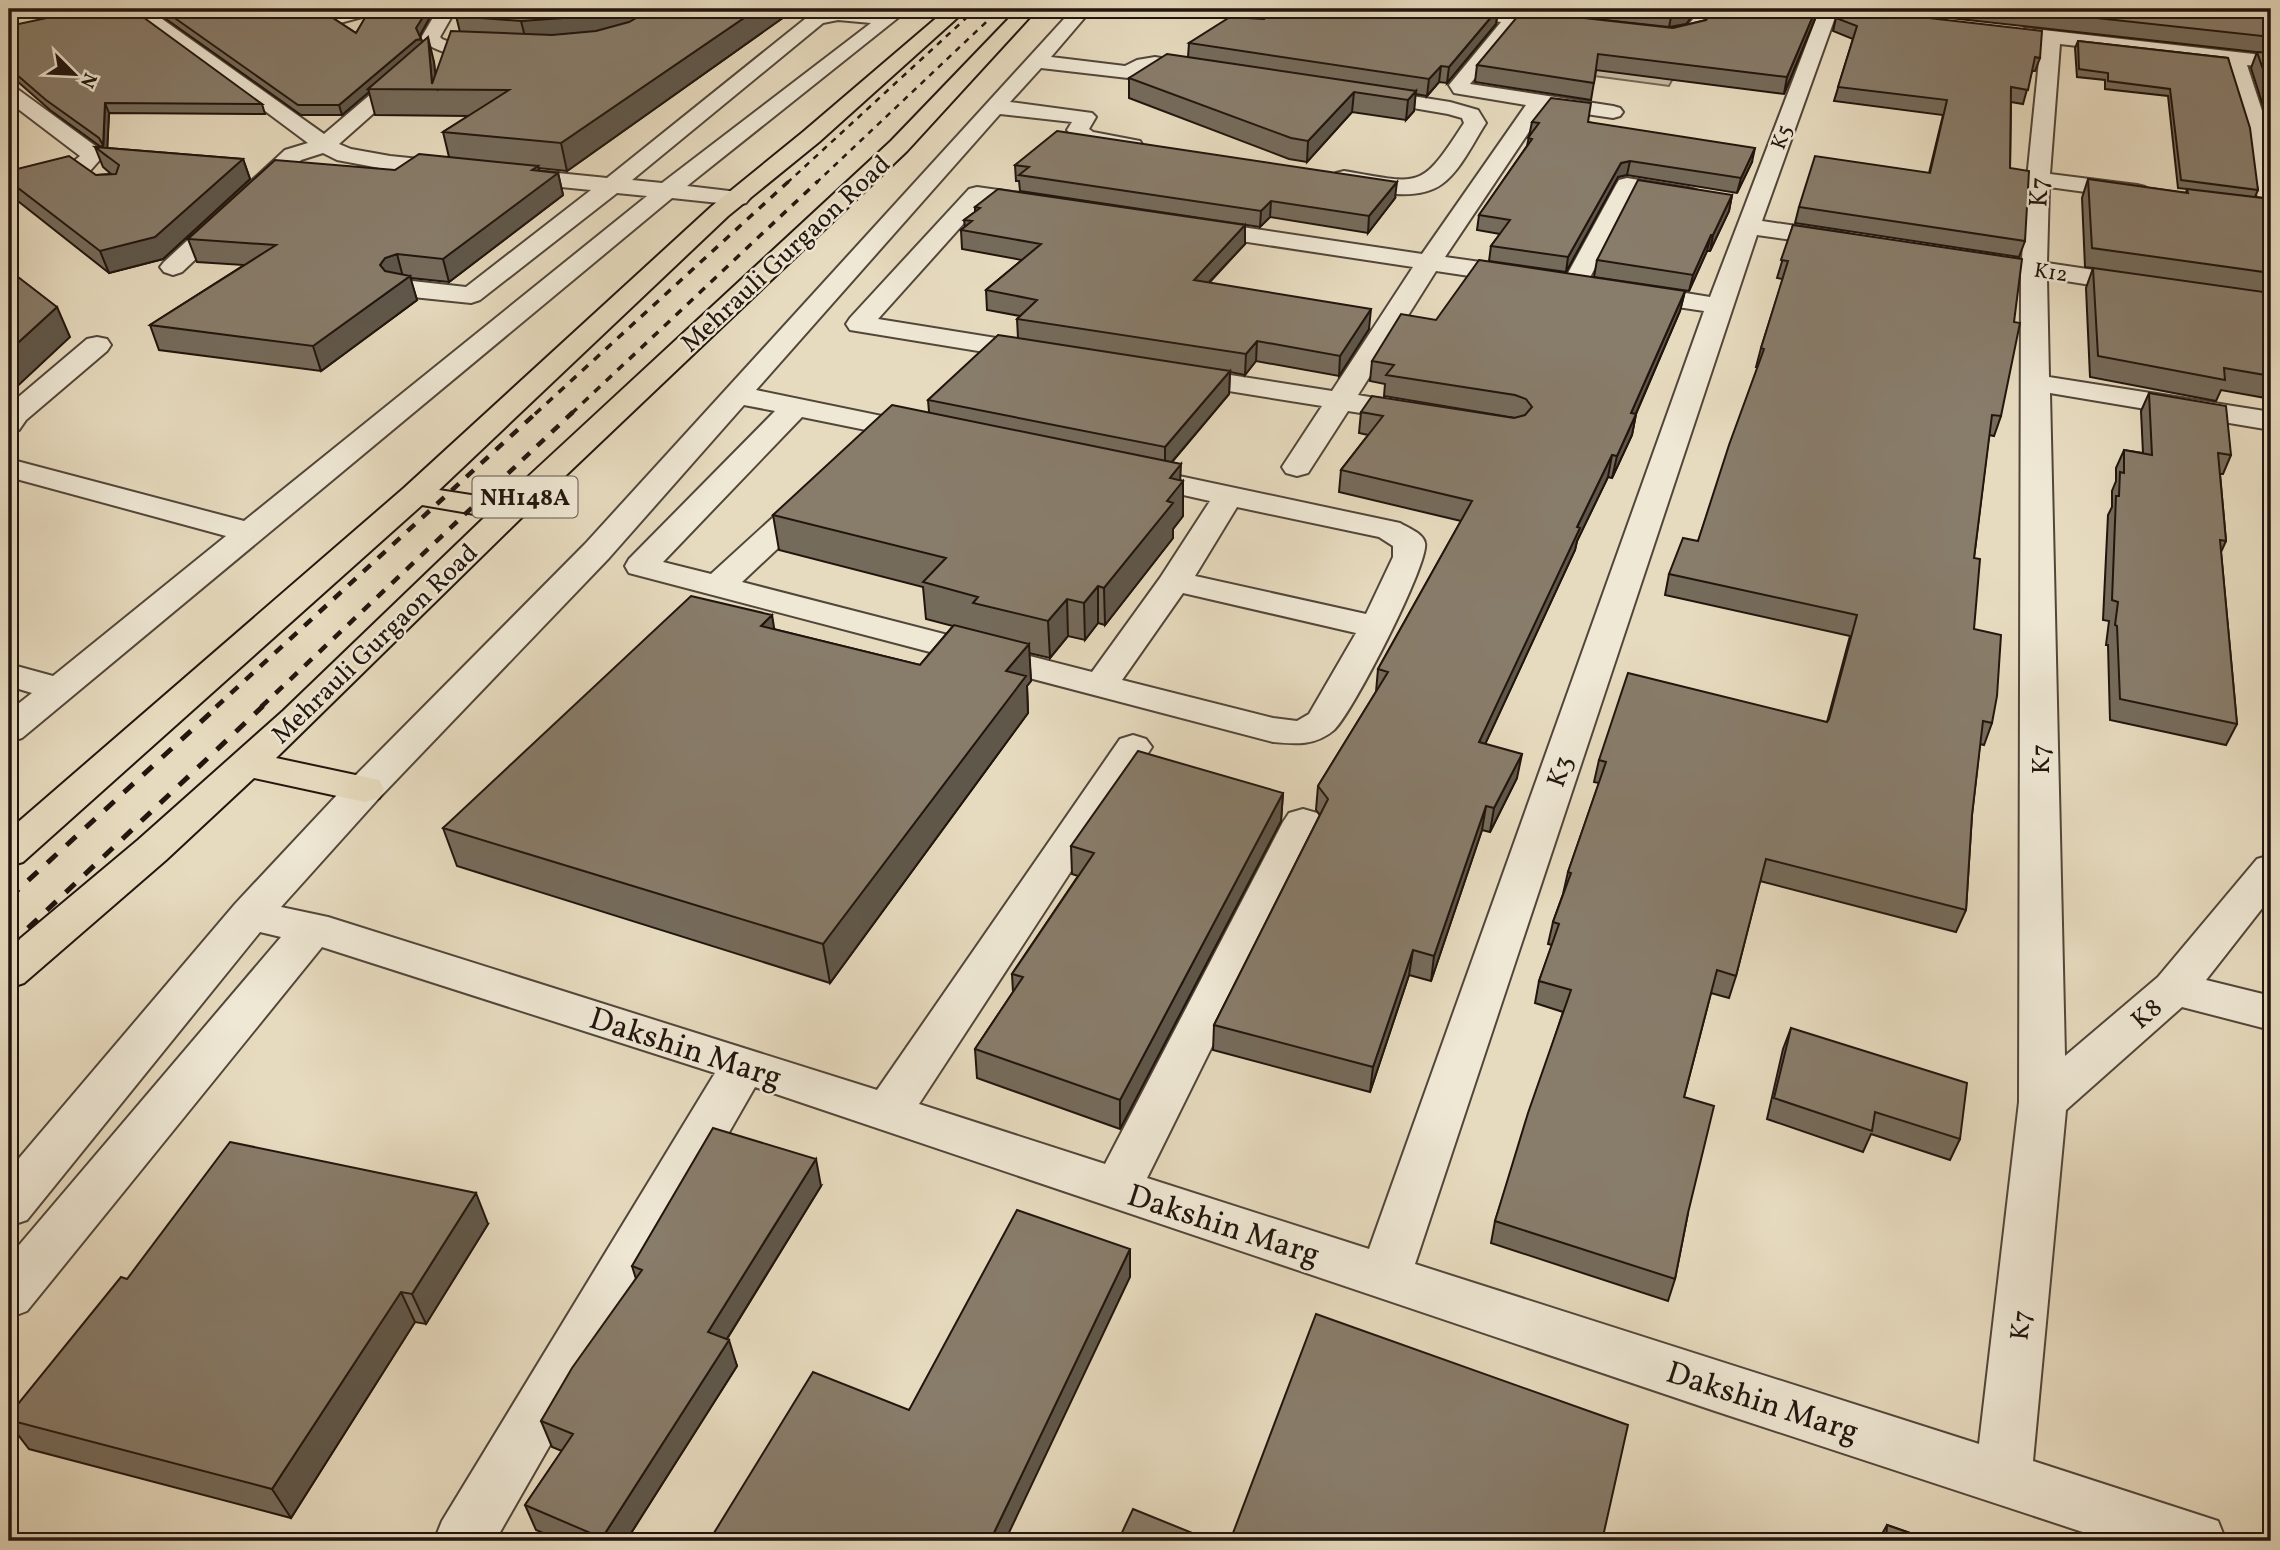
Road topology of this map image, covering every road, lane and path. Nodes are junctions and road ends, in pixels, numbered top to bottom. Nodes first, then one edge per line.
1 (137, 9) edge
2 (371, 9) edge
3 (447, 9) edge
4 (958, 9) edge
5 (1028, 9) edge
6 (1083, 9) edge
7 (1437, 9) edge
8 (1709, 9) edge
9 (1828, 10) edge
10 (333, 13) edge
11 (894, 14) edge
12 (1854, 15) edge
13 (1514, 18) junction
14 (1590, 28) edge
15 (358, 30) edge
16 (2011, 33) edge
17 (1643, 34) edge
18 (2050, 37) junction
19 (518, 50) edge
20 (427, 55) edge
21 (2235, 58) junction
22 (1036, 61) junction
23 (2271, 62) edge
24 (1128, 72) junction
25 (1222, 74) edge
26 (9, 92) edge
27 (1343, 92) edge
28 (1539, 102) junction
29 (995, 107) junction
30 (1613, 111) dead end
31 (1085, 117) junction
32 (2266, 135) edge
33 (325, 145) junction
34 (1154, 149) edge
35 (82, 166) junction
36 (1318, 174) edge
37 (2038, 179) junction
38 (103, 181) edge
39 (612, 185) junction
40 (9, 186) edge
41 (667, 192) junction
42 (2162, 195) edge
43 (1704, 197) edge
44 (738, 198) junction
45 (1730, 201) edge
46 (1059, 206) edge
47 (2244, 206) edge
48 (2271, 209) edge
49 (1752, 216) junction
50 (1169, 223) edge
51 (1870, 244) edge
52 (1980, 261) edge
53 (1429, 262) junction
54 (1733, 266) joint
55 (173, 267) dead end
56 (2034, 269) junction
57 (1575, 284) junction
58 (403, 288) edge
59 (2166, 289) edge
60 (1719, 306) junction
61 (97, 345) dead end
62 (1065, 357) edge
63 (1147, 370) edge
64 (2037, 383) junction
65 (737, 395) junction
66 (1340, 400) junction
67 (795, 407) junction
68 (1445, 417) edge
69 (2271, 421) edge
70 (9, 424) edge
71 (889, 426) junction
72 (957, 440) edge
73 (1297, 467) dead end
74 (9, 468) edge
75 (1107, 470) edge
76 (415, 495) junction
77 (1230, 495) junction
78 (510, 511) junction
79 (251, 533) junction
80 (597, 551) junction
81 (641, 566) junction
82 (1175, 581) junction
83 (718, 586) junction
84 (1377, 627) junction
85 (9, 675) edge
86 (1101, 684) junction
87 (60, 688) junction
88 (9, 730) edge
89 (1133, 747) dead end
90 (247, 764) junction
91 (365, 789) junction
92 (1303, 821) dead end
93 (9, 852) edge
94 (2271, 869) edge
95 (250, 915) junction
96 (313, 928) junction
97 (9, 972) edge
98 (2174, 989) junction
99 (2271, 1013) edge
100 (744, 1065) junction
101 (2043, 1102) junction
102 (887, 1113) junction
103 (1116, 1189) junction
104 (9, 1205) edge
105 (1385, 1277) junction
106 (9, 1295) edge
107 (2003, 1479) junction
108 (463, 1541) edge
109 (2197, 1541) edge

1 - 33 street
2 - 10 street
3 - 19 street
4 - 44 highway, NH148A
5 - 78 highway, Mehrauli Gurgaon Road / NH148A
6 - 22 street
7 - 13 street
8 - 17 street
9 - 12 street
9 - 49 street, K5
10 - 15 street
11 - 39 street
11 - 41 street
13 - 14 street
13 - 28 street
16 - 18 street
18 - 21 street
18 - 37 street, K7
20 - 33 street
21 - 23 street
21 - 32 street
22 - 24 street
22 - 29 street
24 - 25 street
24 - 31 street
26 - 35 street
27 - 36 street
28 - 30 street
28 - 53 street
29 - 31 street
29 - 65 street
31 - 34 street
32 - 48 street
33 - 39 street
33 - 55 street
35 - 38 street
35 - 40 street
37 - 42 street
37 - 56 street, K7
39 - 41 street
39 - 58 street
41 - 44 street
41 - 79 street
43 - 57 street
44 - 76 highway, NH148A
45 - 49 street
46 - 62 street
47 - 48 street
49 - 51 street
49 - 54 street, K5
50 - 53 street
52 - 56 street, K12
53 - 57 street
53 - 66 street
54 - 60 street, K3
56 - 59 street, K12
56 - 64 street, K7
57 - 60 street
60 - 105 street, K3
61 - 70 street
63 - 66 street
64 - 69 street
64 - 101 street, K7
65 - 67 street
65 - 80 street
66 - 68 street
66 - 73 street
67 - 71 street
67 - 81 street
71 - 72 street
71 - 83 street
74 - 79 street
75 - 77 street
76 - 78 highway
76 - 93 highway, NH148A
77 - 82 street
77 - 84 street
78 - 90 highway, Mehrauli Gurgaon Road / NH148A
79 - 87 street
80 - 81 street
80 - 91 street
81 - 83 street
82 - 84 street
82 - 86 street
83 - 86 street
84 - 86 street
85 - 87 street
87 - 88 street
89 - 102 street
90 - 91 highway
90 - 97 highway, Mehrauli Gurgaon Road / NH148A
91 - 95 street
92 - 103 street
94 - 98 street
95 - 96 street, Dakshin Marg
95 - 104 street
96 - 100 street, Dakshin Marg
96 - 106 street
98 - 99 street, K8
98 - 101 street, K8
100 - 102 street, Dakshin Marg
100 - 108 street
101 - 107 street, K7
102 - 103 street, Dakshin Marg
103 - 105 street, Dakshin Marg
105 - 107 street, Dakshin Marg
107 - 109 street, Dakshin Marg

